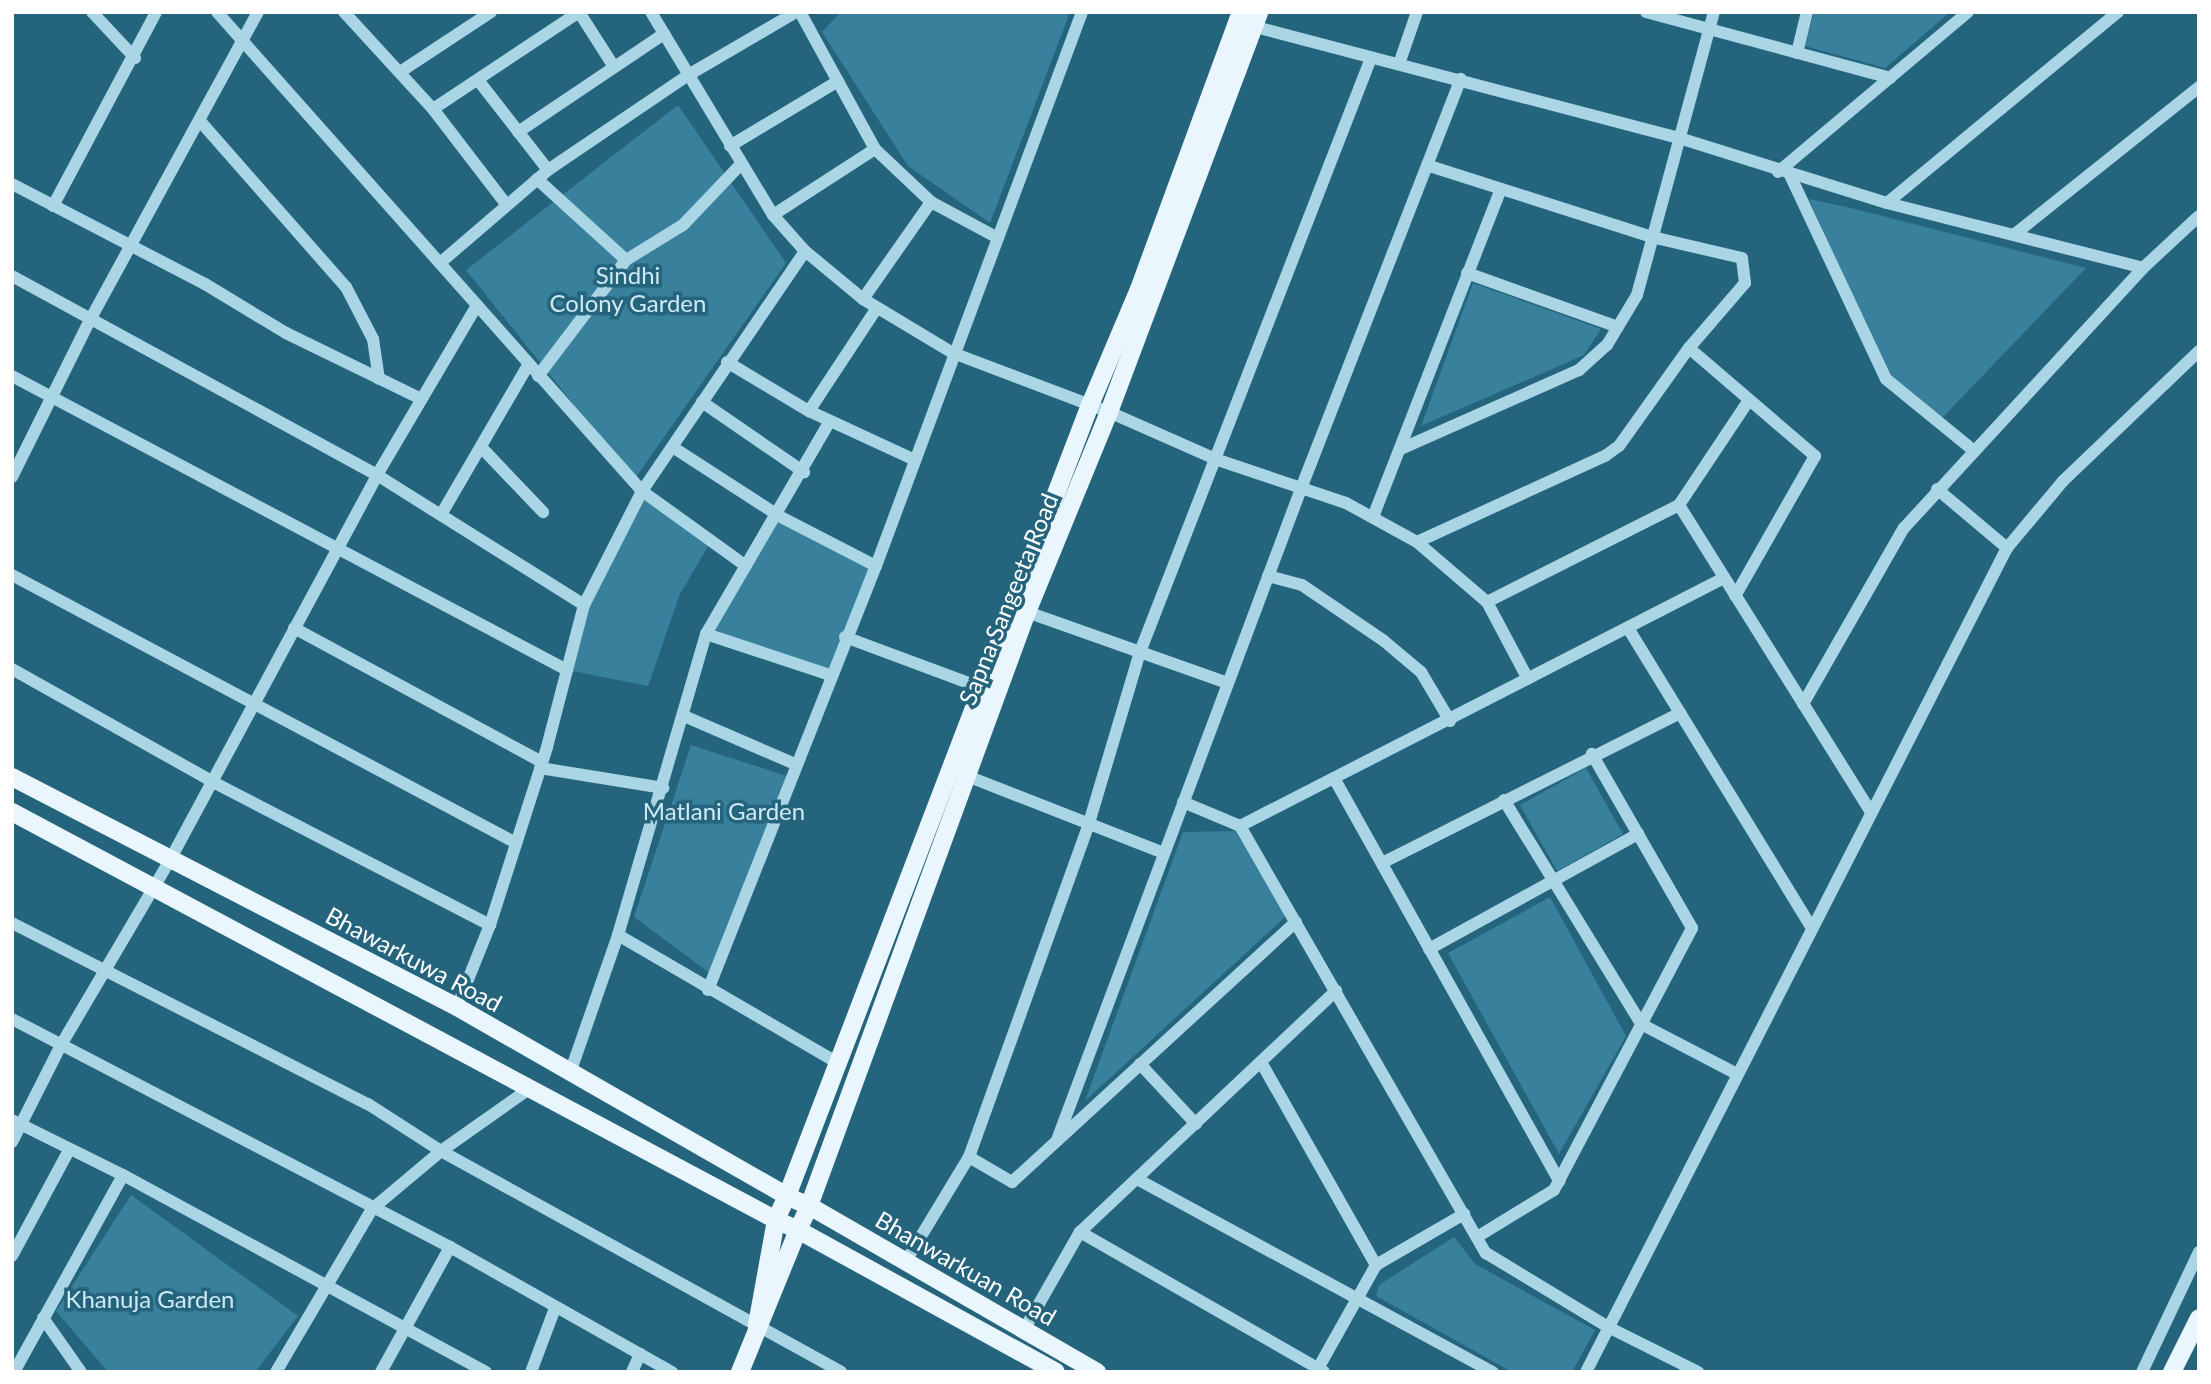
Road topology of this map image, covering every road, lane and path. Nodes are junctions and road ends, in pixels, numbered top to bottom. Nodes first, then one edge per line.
1 (92, 12) edge
2 (156, 12) edge
3 (217, 12) edge
4 (258, 12) edge
5 (344, 12) edge
6 (491, 12) edge
7 (579, 12) edge
8 (1082, 12) edge
9 (1417, 12) edge
10 (1646, 12) edge
11 (1714, 12) edge
12 (1807, 12) edge
13 (1968, 12) edge
14 (2118, 12) edge
15 (804, 14) edge
16 (657, 15) edge
17 (359, 17) edge
18 (1248, 18) edge
19 (1711, 27) junction
20 (664, 34) junction
21 (242, 41) junction
22 (1797, 53) junction
23 (135, 58) junction
24 (1371, 58) junction
25 (1399, 64) junction
26 (614, 67) junction
27 (400, 72) junction
28 (690, 74) junction
29 (1890, 78) junction
30 (1461, 79) junction
31 (478, 80) junction
32 (838, 81) junction
33 (2199, 86) edge
34 (433, 109) junction
35 (200, 121) junction
36 (518, 132) junction
37 (1676, 137) junction
38 (730, 146) junction
39 (875, 149) junction
40 (741, 163) junction
41 (1427, 165) junction
42 (548, 170) junction
43 (1784, 174) junction
44 (537, 179) junction
45 (12, 184) edge
46 (1500, 190) junction
47 (931, 202) junction
48 (1886, 203) junction
49 (506, 204) junction
50 (52, 206) junction
51 (773, 215) junction
52 (2199, 216) edge
53 (2015, 234) junction
54 (1651, 237) junction
55 (998, 238) junction
56 (134, 247) junction
57 (804, 251) junction
58 (626, 260) junction
59 (440, 263) junction
60 (2143, 268) junction
61 (1467, 273) junction
62 (12, 275) edge
63 (863, 299) junction
64 (477, 305) junction
65 (877, 308) junction
66 (90, 320) junction
67 (1618, 327) junction
68 (1689, 348) junction
69 (2199, 351) edge
70 (953, 353) junction
71 (727, 362) junction
72 (528, 365) junction
73 (12, 376) edge
74 (538, 376) junction
75 (379, 379) junction
76 (51, 396) junction
77 (419, 398) junction
78 (1749, 400) junction
79 (702, 402) junction
80 (1090, 405) junction
81 (810, 411) junction
82 (1108, 412) junction
83 (830, 421) junction
84 (481, 447) junction
85 (674, 448) junction
86 (1403, 448) junction
87 (1973, 450) junction
88 (915, 460) junction
89 (1218, 460) junction
90 (804, 472) junction
91 (13, 475) edge
92 (377, 475) junction
93 (1302, 486) junction
94 (1937, 489) junction
95 (642, 491) junction
96 (1679, 505) junction
97 (544, 512) dead end
98 (442, 513) junction
99 (779, 516) junction
100 (1373, 517) junction
101 (1418, 542) junction
102 (2007, 548) junction
103 (337, 551) junction
104 (746, 566) junction
105 (876, 566) junction
106 (12, 575) edge
107 (1268, 576) junction
108 (1724, 578) junction
109 (1735, 596) junction
110 (1487, 602) junction
111 (584, 605) junction
112 (1027, 612) junction
113 (294, 628) junction
114 (1628, 628) junction
115 (706, 634) junction
116 (845, 637) junction
117 (1140, 652) junction
118 (12, 669) edge
119 (567, 670) junction
120 (830, 675) junction
121 (1528, 679) junction
122 (1227, 683) junction
123 (982, 688) junction
124 (255, 704) junction
125 (1803, 704) junction
126 (1680, 713) junction
127 (684, 716) junction
128 (1450, 721) junction
129 (1592, 754) junction
130 (795, 764) junction
131 (541, 765) junction
132 (958, 773) junction
133 (12, 777) edge
134 (1335, 778) junction
135 (213, 782) junction
136 (663, 788) junction
137 (1504, 800) junction
138 (1183, 802) junction
139 (1870, 811) junction
140 (12, 812) edge
141 (1089, 823) junction
142 (1240, 826) junction
143 (1638, 834) junction
144 (516, 844) junction
145 (1164, 853) junction
146 (170, 860) junction
147 (1382, 863) junction
148 (1553, 881) junction
149 (153, 888) junction
150 (1296, 922) junction
151 (12, 923) edge
152 (490, 925) junction
153 (1811, 927) junction
154 (618, 935) junction
155 (1429, 949) junction
156 (102, 972) junction
157 (708, 990) junction
158 (1336, 991) junction
159 (457, 1007) junction
160 (12, 1019) edge
161 (1642, 1024) junction
162 (61, 1045) junction
163 (1261, 1062) junction
164 (838, 1063) junction
165 (1140, 1064) junction
166 (570, 1073) junction
167 (1737, 1074) junction
168 (529, 1089) junction
169 (17, 1123) edge
170 (1196, 1124) junction
171 (1057, 1140) junction
172 (12, 1142) edge
173 (69, 1150) junction
174 (441, 1151) junction
175 (969, 1157) junction
176 (123, 1175) junction
177 (1138, 1179) junction
178 (1559, 1181) junction
179 (787, 1196) junction
180 (810, 1206) junction
181 (372, 1209) junction
182 (1464, 1214) junction
183 (776, 1220) junction
184 (798, 1230) junction
185 (1080, 1232) junction
186 (1477, 1237) junction
187 (450, 1247) junction
188 (12, 1256) edge
189 (2197, 1257) edge
190 (906, 1261) junction
191 (1376, 1265) junction
192 (329, 1288) junction
193 (1358, 1299) junction
194 (555, 1308) junction
195 (43, 1318) junction
196 (2199, 1318) edge
197 (757, 1325) junction
198 (1608, 1326) junction
199 (406, 1329) junction
200 (1024, 1330) junction
201 (640, 1354) junction
202 (1319, 1371) edge
203 (14, 1372) edge
204 (81, 1372) edge
205 (276, 1372) edge
206 (381, 1372) edge
207 (486, 1372) edge
208 (531, 1372) edge
209 (632, 1372) edge
210 (672, 1372) edge
211 (740, 1372) edge
212 (841, 1372) edge
213 (1056, 1372) edge
214 (1097, 1372) edge
215 (1493, 1372) edge
216 (1586, 1372) edge
217 (1698, 1372) edge
218 (2142, 1372) edge
219 (2172, 1372) edge

1 - 23 street
2 - 23 street
3 - 21 street
4 - 21 street
5 - 17 street
6 - 27 street
7 - 26 street
7 - 31 street
8 - 55 street
9 - 25 street
10 - 19 street
11 - 19 street
12 - 22 street
13 - 29 street
14 - 48 street
15 - 28 street
15 - 32 street
16 - 20 street
17 - 27 street
18 - 24 street
18 - 80 main road, Sapna Sangeeta Road
18 - 82 main road, Sapna Sangeeta Road
19 - 22 street
19 - 37 street
20 - 26 street
20 - 28 street
21 - 35 street
21 - 59 street
22 - 29 street
23 - 50 street
24 - 25 street
24 - 89 street
25 - 30 street
26 - 36 street
27 - 34 street
28 - 38 street
28 - 42 street
29 - 43 street
30 - 37 street
30 - 41 street
31 - 34 street
31 - 36 street
32 - 38 street
32 - 39 street
33 - 53 street
34 - 49 street
35 - 56 street
35 - 75 street
36 - 42 street
37 - 43 street
37 - 54 street
38 - 40 street
39 - 47 street
39 - 51 street
40 - 51 street
40 - 58 street
41 - 46 street
41 - 93 street
42 - 44 street
43 - 48 street
43 - 87 street
44 - 49 street
44 - 58 street
45 - 50 street
46 - 54 street
46 - 61 street
47 - 55 street
47 - 63 street
48 - 53 street
49 - 59 street
50 - 56 street
51 - 57 street
52 - 60 street
53 - 60 street
54 - 67 street
54 - 68 street
55 - 70 street
56 - 66 street
56 - 75 street
57 - 63 street
57 - 71 street
58 - 74 street
59 - 64 street
60 - 87 street
61 - 67 street
61 - 86 street
62 - 66 street
63 - 65 street
64 - 72 street
64 - 77 street
65 - 70 street
65 - 81 street
66 - 76 street
66 - 92 street
67 - 86 street
68 - 78 street
68 - 101 street
69 - 102 street
70 - 80 street
70 - 88 street
71 - 79 street
71 - 81 street
72 - 74 street
72 - 84 street
73 - 76 street
74 - 95 street
75 - 77 street
76 - 91 street
76 - 103 street
77 - 92 street
78 - 96 street
78 - 109 street
79 - 85 street
79 - 90 street
80 - 82 street
80 - 123 main road, Sapna Sangeeta Road
81 - 83 street
82 - 89 street
82 - 112 main road, Sapna Sangeeta Road
83 - 88 street
83 - 90 street
84 - 97 street
84 - 98 street
85 - 95 street
85 - 99 street
86 - 100 street
87 - 94 street
88 - 105 street
89 - 93 street
89 - 117 street
90 - 99 street
92 - 98 street
92 - 103 street
93 - 100 street
93 - 107 street
94 - 102 street
94 - 125 street
95 - 104 street
95 - 111 street
96 - 108 street
96 - 110 street
98 - 111 street
99 - 104 street
99 - 105 street
100 - 101 street
101 - 110 street
102 - 139 street
103 - 113 street
103 - 119 street
104 - 115 street
105 - 116 street
106 - 124 street
107 - 122 street
107 - 128 street
108 - 109 street
108 - 114 street
109 - 125 street
110 - 121 street
111 - 119 street
112 - 117 street
112 - 132 main road, Sapna Sangeeta Road
113 - 124 street
113 - 131 street
114 - 121 street
114 - 126 street
115 - 120 street
115 - 127 street
116 - 120 street
116 - 123 street
117 - 122 street
117 - 141 street
118 - 135 street
119 - 131 street
120 - 130 street
121 - 128 street
122 - 138 street
123 - 132 main road, Sapna Sangeeta Road
124 - 135 street
124 - 144 street
125 - 139 street
126 - 129 street
126 - 153 street
127 - 130 street
127 - 136 street
128 - 134 street
129 - 137 street
129 - 143 street
130 - 157 street
131 - 136 street
131 - 144 street
132 - 141 street
132 - 164 main road, Sapna Sangeeta Road
132 - 180 main road, Sapna Sangeeta Road
133 - 146 main road, Bhawarkuwa Road
134 - 142 street
134 - 147 street
135 - 146 street
135 - 152 street
136 - 154 street
137 - 147 street
137 - 148 street
138 - 142 street
138 - 145 street
139 - 153 street
140 - 149 main road
141 - 145 street
141 - 175 street
142 - 150 street
143 - 148 street
143 - 161 street
144 - 152 street
145 - 171 street
146 - 149 street
146 - 159 main road, Bhawarkuwa Road
147 - 155 street
148 - 155 street
148 - 161 street
149 - 156 street
149 - 168 main road
150 - 158 street
150 - 165 street
151 - 156 street
152 - 159 street
153 - 167 street
154 - 157 street
154 - 166 street
155 - 178 street
156 - 162 street
156 - 174 street
157 - 164 street
158 - 163 street
158 - 182 street
159 - 166 main road, Bhawarkuwa Road
160 - 162 street
161 - 167 street
161 - 178 street
162 - 169 street
162 - 181 street
163 - 170 street
163 - 191 street
164 - 179 main road, Sapna Sangeeta Road
165 - 170 street
165 - 171 street
166 - 179 main road, Bhawarkuwa Road
167 - 198 street
168 - 174 street
168 - 183 main road
169 - 172 street
169 - 173 street
170 - 177 street
171 - 175 street
173 - 176 street
173 - 188 street
174 - 181 street
174 - 197 street
175 - 190 street
176 - 192 street
176 - 195 street
177 - 185 street
177 - 193 street
178 - 186 street
179 - 180 main road, Bhanwarkuan Road
179 - 183 main road, Sapna Sangeeta Road
180 - 184 main road, Sapna Sangeeta Road
180 - 190 main road, Bhanwarkuan Road
181 - 187 street
181 - 192 street
182 - 186 street
182 - 191 street
183 - 184 main road, Bhanwarkuan Road
183 - 197 main road, Sapna Sangeeta Road
184 - 197 main road, Sapna Sangeeta Road
184 - 213 main road, Bhanwarkuan Road
185 - 200 street
185 - 202 street
186 - 198 street
187 - 194 street
187 - 199 street
189 - 218 street
190 - 200 main road, Bhanwarkuan Road
191 - 193 street
192 - 199 street
192 - 205 street
193 - 202 street
193 - 215 street
194 - 201 street
194 - 208 street
195 - 203 street
195 - 204 street
196 - 219 main road
197 - 211 main road
197 - 212 street
198 - 216 street
198 - 217 street
199 - 206 street
199 - 207 street
200 - 214 main road, Bhanwarkuan Road
201 - 209 street
201 - 210 street

